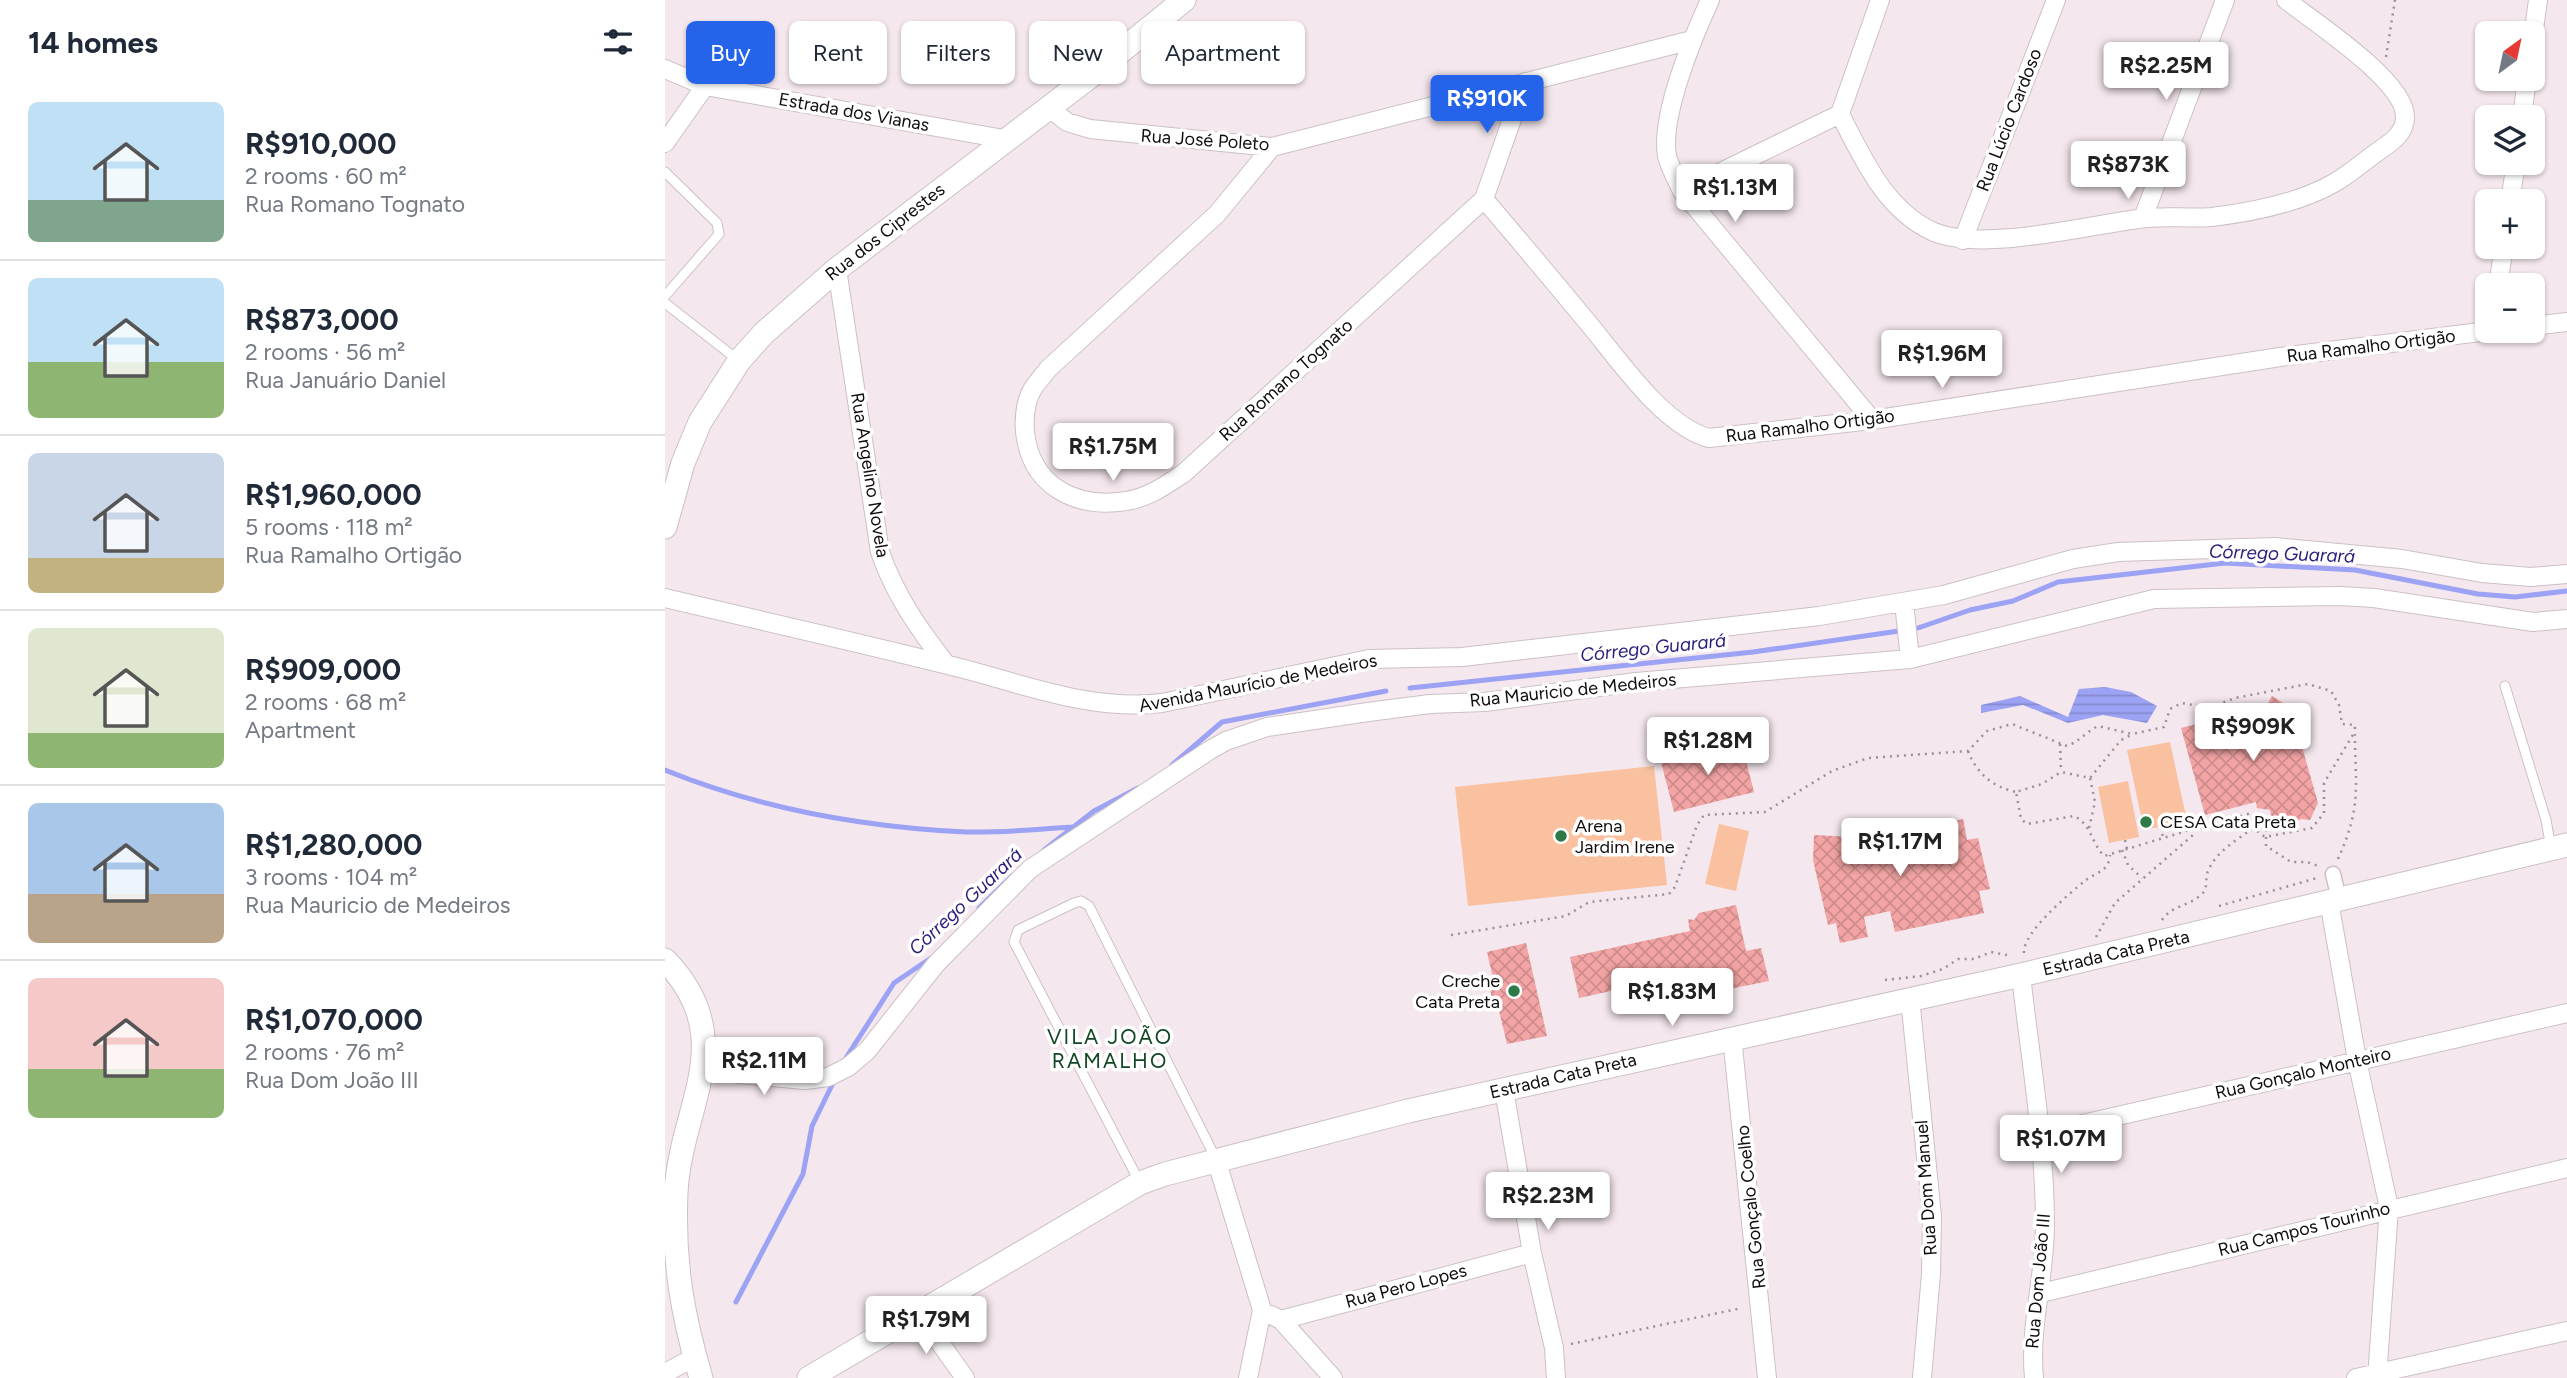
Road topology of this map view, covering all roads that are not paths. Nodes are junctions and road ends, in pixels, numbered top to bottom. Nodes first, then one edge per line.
1 (1184, 0) edge
2 (1710, 0) edge
3 (1880, 0) edge
4 (2056, 0) edge
5 (2225, 0) edge
6 (2286, 0) edge
7 (2538, 0) edge
8 (2535, 21) edge
9 (1692, 40) junction
10 (665, 69) edge
11 (1525, 82) junction
12 (705, 86) junction
13 (1048, 107) junction
14 (1840, 114) junction
15 (1004, 139) junction
16 (665, 143) edge
17 (1272, 147) junction
18 (665, 173) edge
19 (1682, 191) junction
20 (1484, 199) junction
21 (2143, 218) junction
22 (1963, 240) junction
23 (837, 269) junction
24 (665, 296) edge
25 (665, 303) edge
26 (2567, 322) edge
27 (2545, 325) edge
28 (2475, 333) edge
29 (739, 361) junction
30 (1872, 420) junction
31 (666, 522) edge
32 (2567, 573) edge
33 (665, 598) edge
34 (1904, 602) junction
35 (2567, 619) edge
36 (1910, 659) junction
37 (946, 664) junction
38 (2505, 686) dead end
39 (2559, 847) edge
40 (2333, 874) road end
41 (2334, 900) junction
42 (665, 960) edge
43 (2022, 964) junction
44 (1910, 998) junction
45 (2567, 1013) edge
46 (1732, 1037) junction
47 (2357, 1060) junction
48 (703, 1066) junction
49 (1504, 1090) junction
50 (2039, 1134) junction
51 (1216, 1159) junction
52 (2567, 1168) edge
53 (1140, 1183) junction
54 (2389, 1208) junction
55 (1532, 1253) junction
56 (671, 1274) edge
57 (2041, 1293) junction
58 (1262, 1310) junction
59 (918, 1312) junction
60 (1281, 1320) junction
61 (2567, 1331) edge
62 (698, 1368) edge
63 (665, 1373) edge
64 (2377, 1375) edge
65 (809, 1378) edge
66 (965, 1378) edge
67 (1248, 1378) edge
68 (1333, 1378) edge
69 (1556, 1378) edge
70 (1767, 1378) edge
71 (1922, 1378) edge
72 (2034, 1378) edge
73 (2356, 1378) edge

1 - 13 street, Rua dos Ciprestes
2 - 9 street
3 - 14 street
4 - 22 street, Rua Lúcio Cardoso
5 - 21 street
6 - 21 street
7 - 8 street
9 - 11 street, Rua José Poleto
9 - 19 street
10 - 12 street, Estrada dos Vianas
11 - 17 street, Rua José Poleto
11 - 20 street, Rua Romano Tognato
12 - 15 street, Estrada dos Vianas
12 - 16 street
13 - 15 street, Rua dos Ciprestes
13 - 17 street, Rua José Poleto
14 - 19 street
14 - 22 street
15 - 23 street, Rua dos Ciprestes
17 - 20 street, Rua Romano Tognato
18 - 24 lane
19 - 30 street
20 - 30 street, Rua Ramalho Ortigão
21 - 22 street
23 - 29 street, Rua dos Ciprestes
23 - 37 street, Rua Angelino Novela
25 - 29 lane
26 - 27 street
28 - 30 street, Rua Ramalho Ortigão
29 - 31 street, Rua dos Ciprestes
32 - 34 street, Avenida Maurício de Medeiros
33 - 37 street, Avenida Maurício de Medeiros
34 - 36 street
34 - 37 street, Avenida Maurício de Medeiros
35 - 36 street, Rua Mauricio de Medeiros
36 - 48 street, Rua Mauricio de Medeiros
38 - 39 lane
39 - 41 street, Estrada Cata Preta
40 - 41 street
41 - 43 street, Estrada Cata Preta
41 - 47 street
42 - 48 street
43 - 44 street, Estrada Cata Preta
43 - 50 street, Rua Dom João III
44 - 46 street, Estrada Cata Preta
44 - 71 street, Rua Dom Manuel
45 - 47 street, Rua Gonçalo Monteiro
46 - 49 street, Estrada Cata Preta
46 - 70 street, Rua Gonçalo Coelho
47 - 50 street, Rua Gonçalo Monteiro
47 - 54 street
48 - 56 street
49 - 51 street, Estrada Cata Preta
49 - 55 street
50 - 57 street, Rua Dom João III
51 - 53 street, Estrada Cata Preta
51 - 53 lane
51 - 58 street
52 - 54 street, Rua Campos Tourinho
53 - 59 street, Estrada Cata Preta
54 - 57 street, Rua Campos Tourinho
54 - 64 street
55 - 60 street, Rua Pero Lopes
55 - 69 street
56 - 62 street
57 - 72 street, Rua Dom João III
58 - 60 street
58 - 67 street
59 - 65 street, Estrada Cata Preta
59 - 66 street
60 - 68 street
61 - 64 street
62 - 63 street
64 - 73 street

